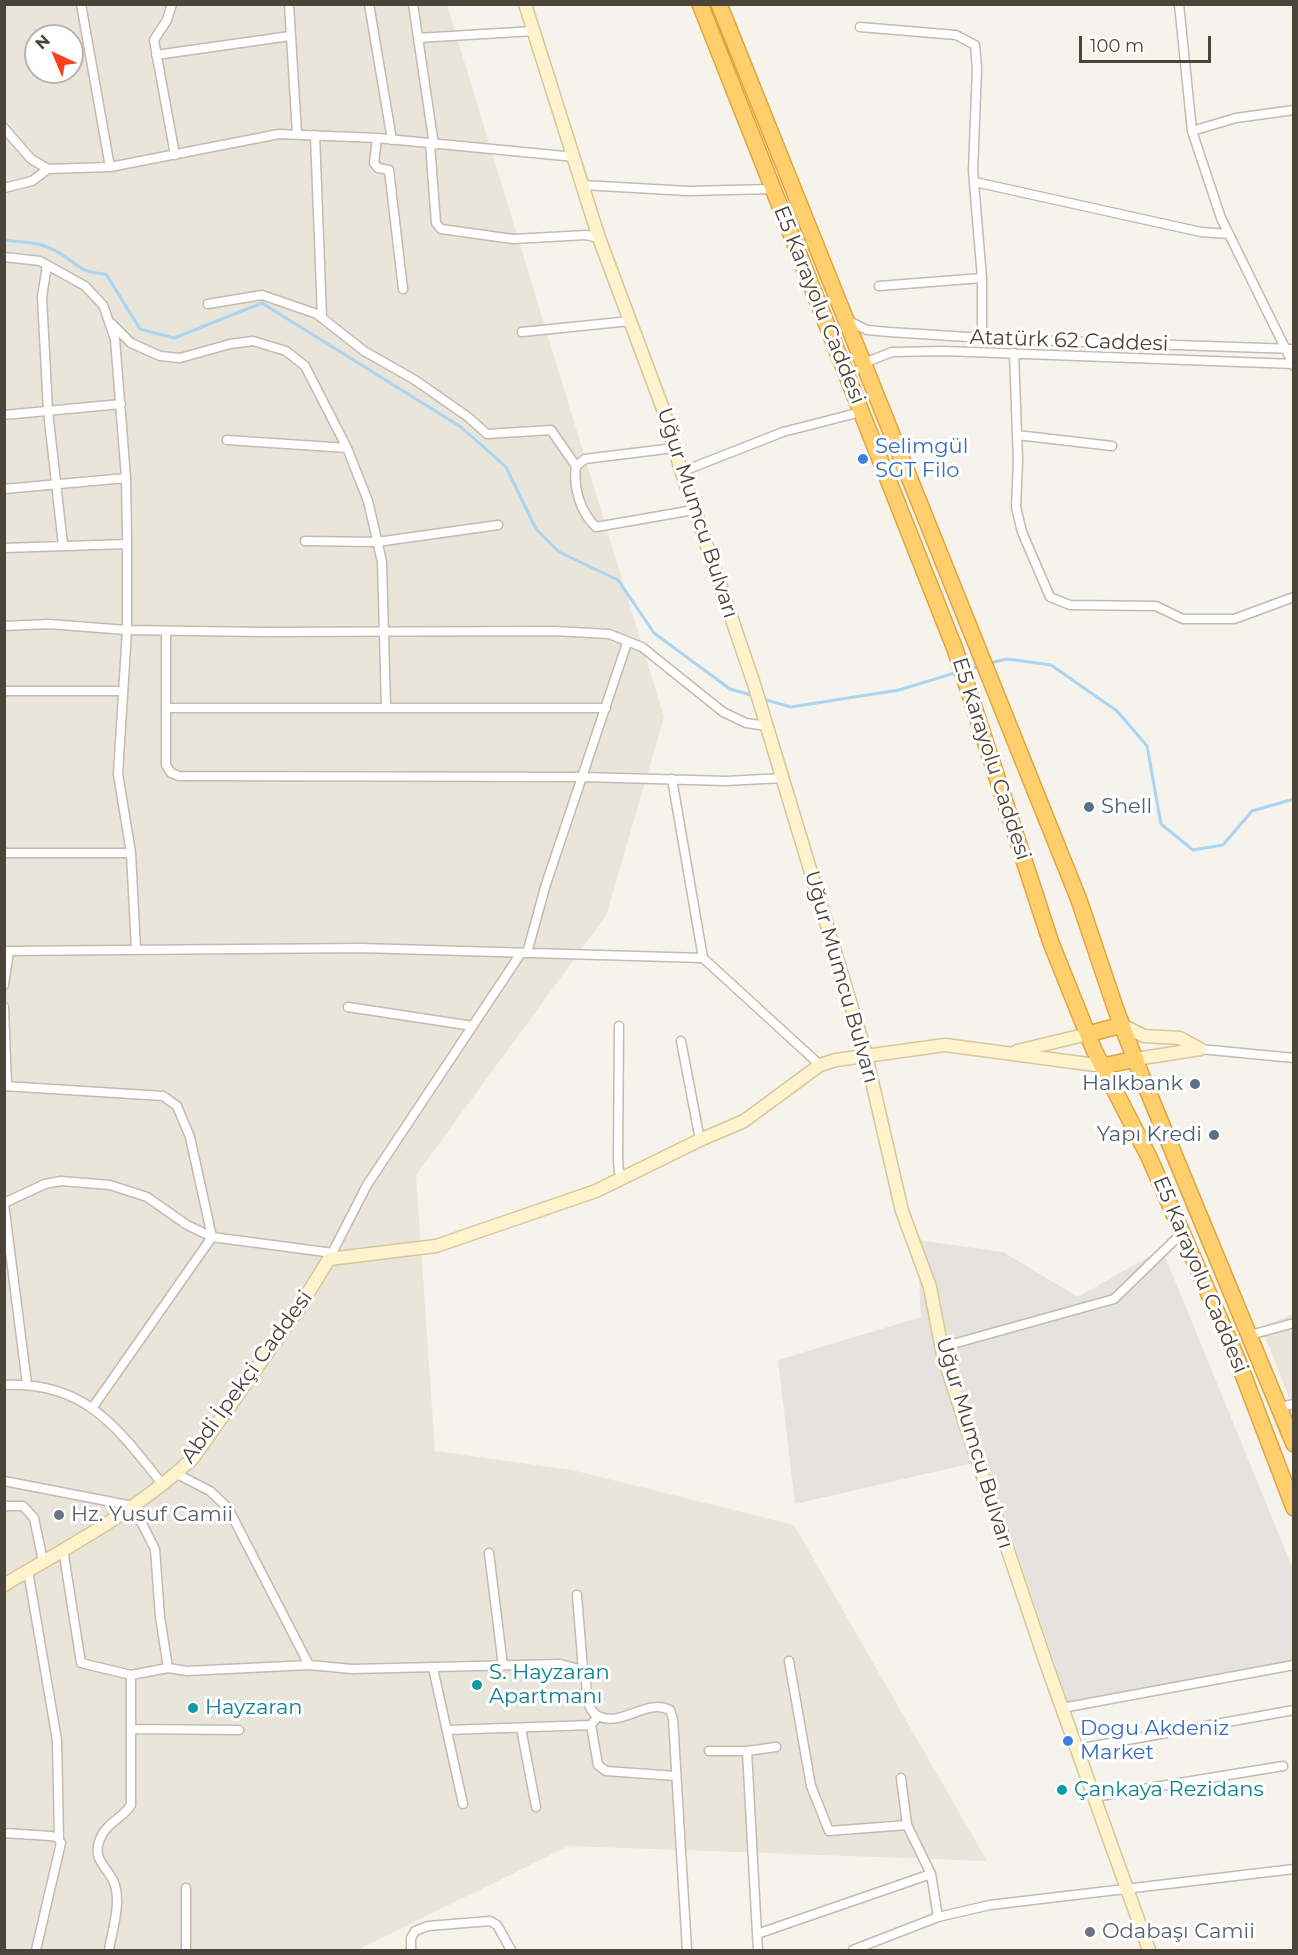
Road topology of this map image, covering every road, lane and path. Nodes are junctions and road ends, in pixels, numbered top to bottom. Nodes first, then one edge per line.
1 (81, 4) edge
2 (172, 4) edge
3 (289, 4) edge
4 (369, 4) edge
5 (413, 4) edge
6 (525, 4) edge
7 (700, 4) edge
8 (719, 4) edge
9 (1179, 4) edge
10 (860, 27) dead end
11 (534, 31) junction
12 (290, 36) junction
13 (418, 38) junction
14 (156, 55) junction
15 (1293, 110) edge
16 (4, 128) edge
17 (1192, 131) junction
18 (297, 134) junction
19 (315, 135) junction
20 (377, 138) junction
21 (392, 140) junction
22 (432, 144) junction
23 (175, 154) junction
24 (575, 157) junction
25 (110, 167) junction
26 (48, 169) junction
27 (975, 182) junction
28 (583, 185) junction
29 (4, 188) edge
30 (773, 189) junction
31 (1229, 234) junction
32 (599, 238) junction
33 (4, 257) edge
34 (47, 265) junction
35 (982, 278) junction
36 (879, 286) dead end
37 (403, 289) dead end
38 (208, 304) dead end
39 (322, 317) junction
40 (847, 320) junction
41 (630, 321) junction
42 (111, 323) junction
43 (522, 332) dead end
44 (982, 338) junction
45 (1284, 348) junction
46 (1293, 349) edge
47 (1014, 353) junction
48 (864, 363) junction
49 (1293, 365) edge
50 (121, 404) junction
51 (48, 411) junction
52 (861, 412) junction
53 (4, 416) edge
54 (1017, 435) junction
55 (227, 440) dead end
56 (1112, 446) dead end
57 (347, 448) junction
58 (674, 448) junction
59 (576, 466) junction
60 (681, 472) junction
61 (126, 478) junction
62 (55, 484) junction
63 (4, 489) edge
64 (694, 510) junction
65 (498, 525) dead end
66 (305, 541) dead end
67 (377, 542) junction
68 (127, 544) junction
69 (63, 545) junction
70 (4, 548) edge
71 (1293, 597) edge
72 (4, 626) edge
73 (127, 630) junction
74 (166, 631) junction
75 (386, 632) junction
76 (627, 643) junction
77 (123, 690) junction
78 (4, 691) edge
79 (386, 707) junction
80 (166, 708) junction
81 (606, 708) junction
82 (767, 726) junction
83 (583, 777) junction
84 (783, 778) junction
85 (672, 779) junction
86 (4, 853) edge
87 (131, 853) junction
88 (136, 950) junction
89 (7, 951) edge
90 (524, 953) junction
91 (703, 958) junction
92 (4, 985) edge
93 (348, 1006) dead end
94 (4, 1007) edge
95 (1122, 1025) junction
96 (473, 1026) junction
97 (619, 1026) dead end
98 (1088, 1034) junction
99 (681, 1041) dead end
100 (1200, 1049) junction
101 (992, 1052) junction
102 (866, 1055) junction
103 (1293, 1058) edge
104 (1136, 1059) junction
105 (820, 1065) junction
106 (1103, 1066) junction
107 (6, 1086) edge
108 (700, 1140) junction
109 (624, 1179) junction
110 (4, 1203) edge
111 (1182, 1233) junction
112 (212, 1237) junction
113 (331, 1256) junction
114 (1293, 1323) edge
115 (1250, 1335) junction
116 (942, 1347) junction
117 (27, 1384) junction
118 (4, 1385) edge
119 (1287, 1405) edge
120 (93, 1407) junction
121 (1293, 1444) edge
122 (177, 1474) junction
123 (4, 1481) edge
124 (163, 1485) junction
125 (4, 1506) edge
126 (133, 1506) junction
127 (1293, 1508) edge
128 (63, 1549) junction
129 (489, 1553) dead end
130 (43, 1561) junction
131 (28, 1570) junction
132 (4, 1585) edge
133 (577, 1595) dead end
134 (789, 1661) dead end
135 (309, 1665) junction
136 (1293, 1665) edge
137 (503, 1666) junction
138 (168, 1668) junction
139 (433, 1668) junction
140 (583, 1670) junction
141 (131, 1675) junction
142 (1062, 1708) junction
143 (1293, 1710) edge
144 (598, 1716) junction
145 (591, 1725) junction
146 (521, 1728) junction
147 (131, 1729) junction
148 (239, 1730) dead end
149 (447, 1730) junction
150 (776, 1747) dead end
151 (1077, 1749) junction
152 (747, 1750) junction
153 (709, 1751) dead end
154 (1283, 1766) dead end
155 (676, 1776) junction
156 (901, 1778) dead end
157 (1094, 1797) junction
158 (463, 1804) dead end
159 (536, 1807) dead end
160 (907, 1825) junction
161 (4, 1833) edge
162 (58, 1839) junction
163 (1293, 1869) edge
164 (931, 1874) junction
165 (186, 1888) dead end
166 (1128, 1890) junction
167 (938, 1917) junction
168 (757, 1934) junction
169 (36, 1950) edge
170 (109, 1950) edge
171 (186, 1950) edge
172 (411, 1950) edge
173 (512, 1950) edge
174 (687, 1950) edge
175 (758, 1950) edge
176 (853, 1950) edge
177 (1149, 1950) edge

1 - 25 street
2 - 14 street
3 - 12 street
4 - 21 street
5 - 13 street
6 - 11 street, Uğur Mumcu Bulvarı
7 - 30 highway, E5 Karayolu Caddesi
8 - 40 highway, E5 Karayolu Caddesi
9 - 17 street
10 - 27 street
11 - 13 street
11 - 24 street, Uğur Mumcu Bulvarı
12 - 14 street
12 - 18 street
13 - 22 street
14 - 23 street
15 - 17 street
16 - 26 street
17 - 31 street
18 - 19 street
18 - 23 street
19 - 20 street
19 - 39 street
20 - 21 street
20 - 37 street
21 - 22 street
22 - 24 street
22 - 32 street
23 - 25 street
24 - 28 street, Uğur Mumcu Bulvarı
25 - 26 street
26 - 29 street
27 - 31 street
27 - 35 street
28 - 30 street
28 - 32 street, Uğur Mumcu Bulvarı
30 - 52 highway, E5 Karayolu Caddesi
31 - 45 street
32 - 41 street, Uğur Mumcu Bulvarı
33 - 34 street
34 - 42 street
34 - 51 street
35 - 36 street
35 - 44 street
38 - 39 street
39 - 59 street
40 - 44 street, Atatürk 62 Caddesi
40 - 48 highway, E5 Karayolu Caddesi
41 - 43 street
41 - 58 street, Uğur Mumcu Bulvarı
42 - 50 street
42 - 57 street
44 - 45 street, Atatürk 62 Caddesi
45 - 46 street, Atatürk 62 Caddesi
45 - 49 street
47 - 48 street, Atatürk 62 Caddesi
47 - 49 street, Atatürk 62 Caddesi
47 - 54 street
48 - 95 highway, E5 Karayolu Caddesi
50 - 51 street
50 - 61 street
51 - 53 street
51 - 62 street
52 - 60 street
52 - 98 highway, E5 Karayolu Caddesi
54 - 56 street
54 - 71 street
55 - 57 street
57 - 67 street
58 - 59 street
58 - 60 street, Uğur Mumcu Bulvarı
59 - 64 street
60 - 64 street, Uğur Mumcu Bulvarı
61 - 62 street
61 - 68 street
62 - 63 street
62 - 69 street
64 - 82 street, Uğur Mumcu Bulvarı
65 - 67 street
66 - 67 street
67 - 75 street
68 - 69 street
68 - 73 street
69 - 70 street
72 - 73 street
73 - 74 street
73 - 77 street
74 - 75 street
74 - 80 street
75 - 76 street
75 - 79 street
76 - 81 street
76 - 82 street
77 - 78 street
77 - 87 street
79 - 80 street
79 - 81 street
80 - 83 street
81 - 83 street
82 - 84 street, Uğur Mumcu Bulvarı
83 - 85 street
83 - 90 street
84 - 85 street
84 - 102 street, Uğur Mumcu Bulvarı
85 - 91 street
86 - 87 street
87 - 88 street
88 - 89 street
88 - 90 street
89 - 92 street
90 - 91 street
90 - 96 street
91 - 105 street
93 - 96 street
94 - 107 street
95 - 98 highway
95 - 100 street
95 - 104 highway, E5 Karayolu Caddesi
96 - 113 street
97 - 109 street
98 - 101 street
98 - 106 highway, E5 Karayolu Caddesi
99 - 108 street
100 - 103 street
100 - 104 street
101 - 102 street
101 - 106 street
102 - 105 street
102 - 116 street, Uğur Mumcu Bulvarı
104 - 106 highway
104 - 115 highway, E5 Karayolu Caddesi
105 - 108 street
106 - 111 highway, E5 Karayolu Caddesi
107 - 112 street
108 - 109 street
109 - 113 street
110 - 112 street
110 - 117 street
111 - 116 street
111 - 127 highway, E5 Karayolu Caddesi
112 - 113 street
112 - 120 street
113 - 122 street, Abdi İpekçi Caddesi
114 - 115 street
115 - 119 highway, E5 Karayolu Caddesi
116 - 142 street, Uğur Mumcu Bulvarı
117 - 118 street
117 - 120 street
119 - 121 highway, E5 Karayolu Caddesi
120 - 124 street
122 - 124 street, Abdi İpekçi Caddesi
122 - 135 street
123 - 126 street
124 - 126 street, Abdi İpekçi Caddesi
125 - 130 street
126 - 128 street, Abdi İpekçi Caddesi
126 - 138 street
128 - 130 street, Abdi İpekçi Caddesi
128 - 141 street
129 - 137 street
130 - 131 street, Abdi İpekçi Caddesi
131 - 132 street, Abdi İpekçi Caddesi
131 - 162 street
133 - 140 street
134 - 160 street
135 - 138 street
135 - 139 street
136 - 142 street
137 - 139 street
137 - 140 street
138 - 141 street
139 - 149 street
140 - 144 street
141 - 147 street
142 - 151 street, Uğur Mumcu Bulvarı
143 - 151 street
144 - 145 street
144 - 155 street
145 - 146 street
145 - 155 street
146 - 149 street
146 - 159 street
147 - 148 street
147 - 170 street
149 - 158 street
150 - 152 street
151 - 157 street, Uğur Mumcu Bulvarı
152 - 153 street
152 - 168 street
154 - 157 street
155 - 174 street
156 - 160 street
157 - 166 street, Uğur Mumcu Bulvarı
160 - 164 street
161 - 162 street
162 - 169 street
163 - 166 street
164 - 167 street
164 - 168 street
165 - 171 street
166 - 167 street
166 - 177 street, Uğur Mumcu Bulvarı
167 - 176 street
168 - 175 street
172 - 173 street

